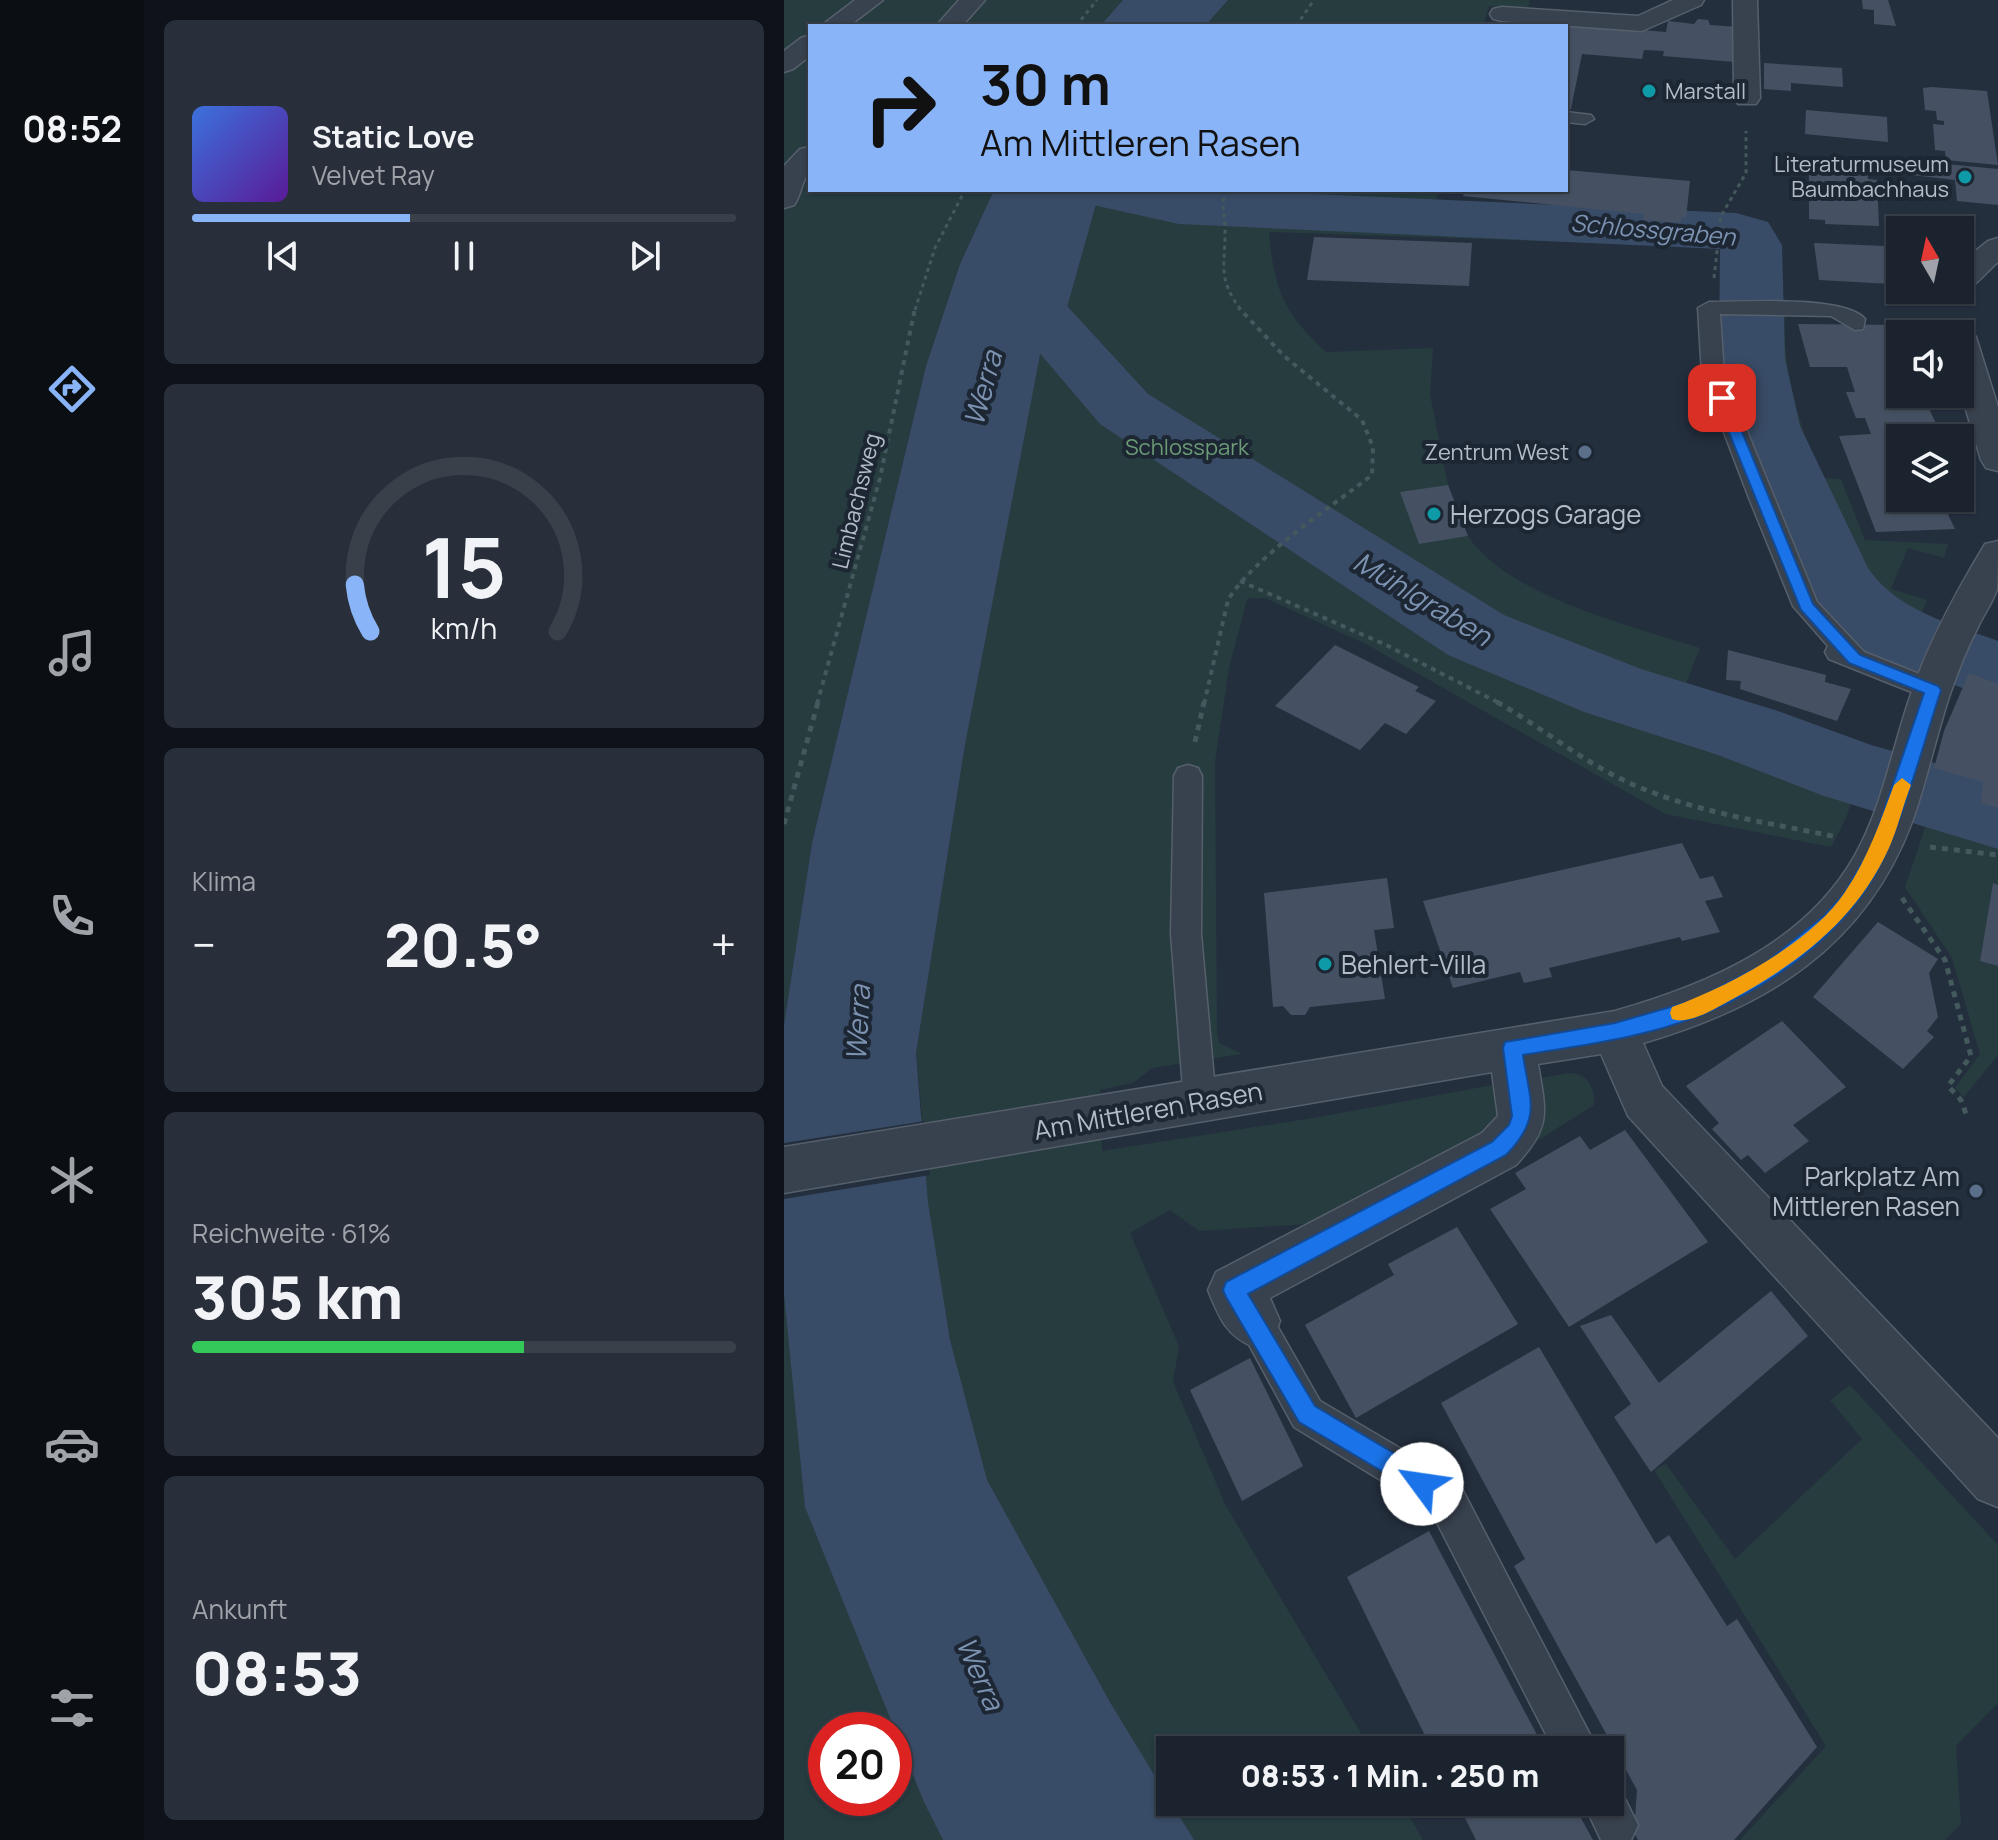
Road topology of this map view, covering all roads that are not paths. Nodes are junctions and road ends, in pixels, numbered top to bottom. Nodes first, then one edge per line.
1 (871, 0) edge
2 (973, 0) edge
3 (1692, 0) edge
4 (1745, 0) edge
5 (1500, 20) edge
6 (836, 24) edge
7 (950, 24) edge
8 (808, 45) edge
9 (784, 64) edge
10 (1747, 98) road end
11 (808, 157) edge
12 (784, 199) edge
13 (1998, 247) edge
14 (1974, 267) edge
15 (1855, 324) dead end
16 (1974, 381) edge
17 (1998, 460) edge
18 (1998, 553) edge
19 (1825, 647) dead end
20 (1855, 659) junction
21 (1935, 682) junction
22 (1188, 776) road end
23 (1615, 1031) junction
24 (1512, 1048) junction
25 (1178, 1106) junction
26 (784, 1170) edge
27 (1254, 1321) joint
28 (1998, 1479) edge
29 (1570, 1736) edge

1 - 6 street
2 - 7 street
3 - 5 street
4 - 10 street
8 - 9 street
11 - 12 street
13 - 14 street
15 - 20 lane
16 - 17 street
18 - 21 street, Am Mittleren Rasen
19 - 20 lane
20 - 21 lane
21 - 23 street, Am Mittleren Rasen
22 - 25 lane
23 - 24 street, Am Mittleren Rasen
23 - 28 street
24 - 25 street, Am Mittleren Rasen
24 - 27 street
25 - 26 street, Am Mittleren Rasen
27 - 29 lane

